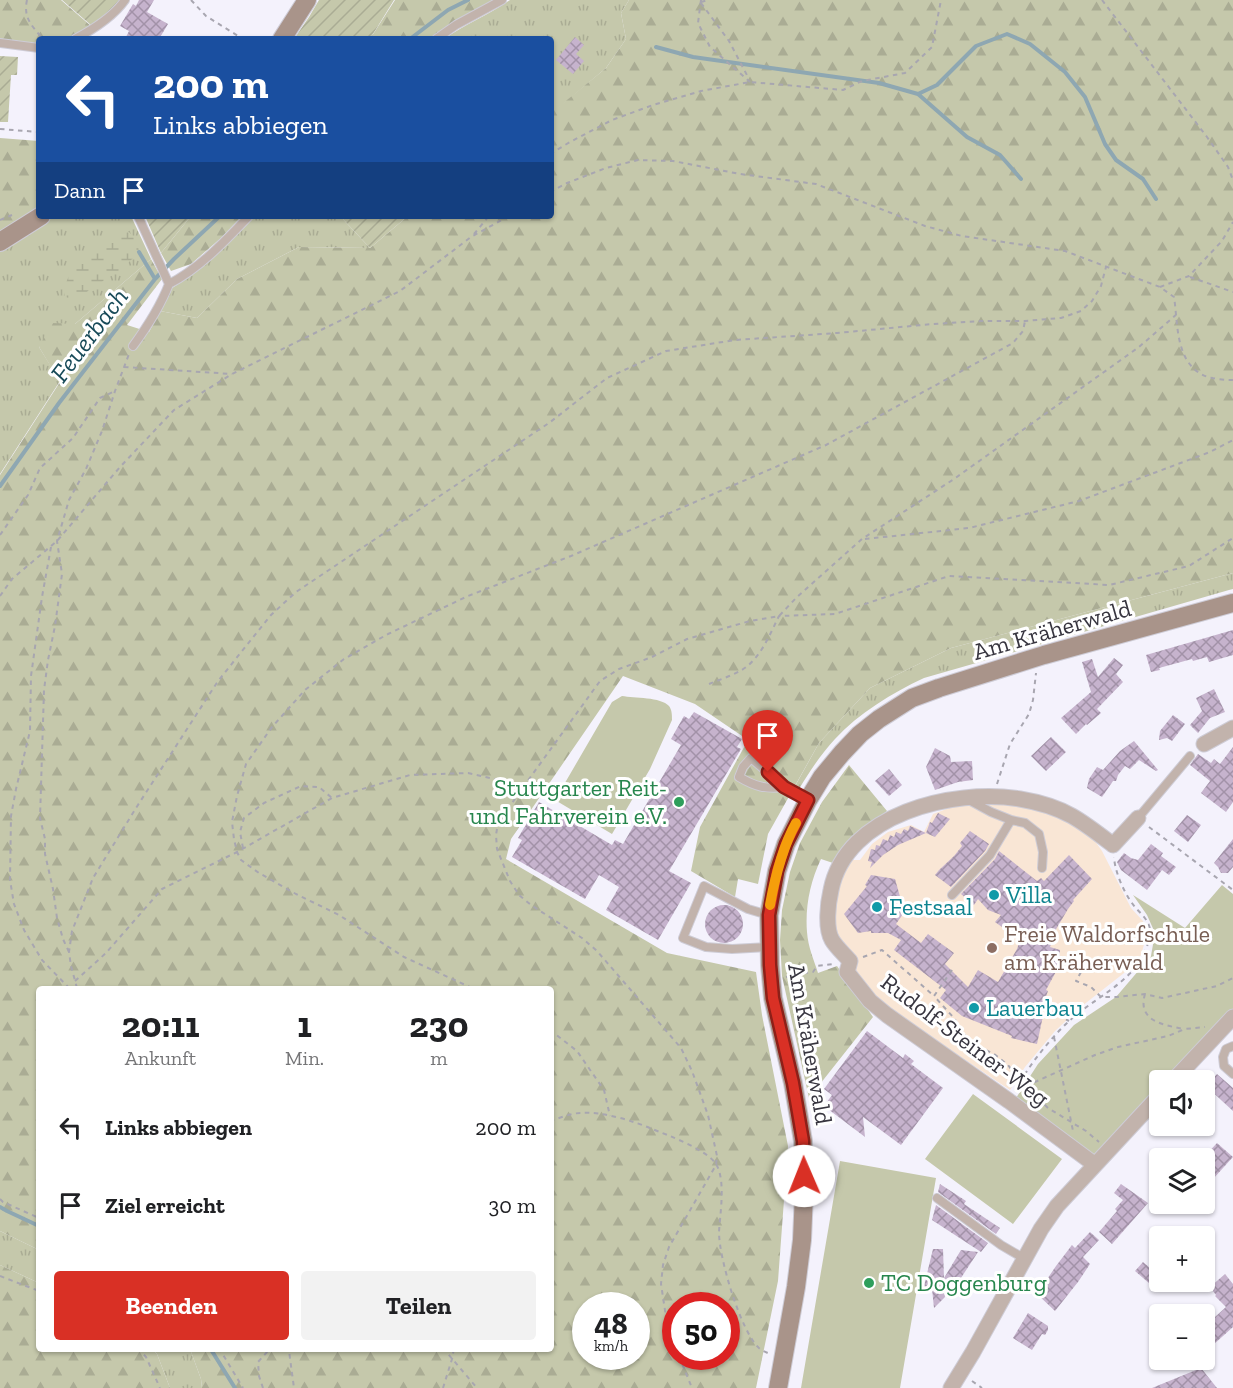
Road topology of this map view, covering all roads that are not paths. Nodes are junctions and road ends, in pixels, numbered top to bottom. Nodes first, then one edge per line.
1 (125, 0) edge
2 (307, 0) edge
3 (502, 0) edge
4 (81, 36) edge
5 (284, 36) edge
6 (440, 36) edge
7 (0, 43) edge
8 (36, 48) edge
9 (36, 219) edge
10 (139, 219) edge
11 (246, 219) edge
12 (0, 242) edge
13 (168, 281) junction
14 (133, 346) road end
15 (1233, 603) edge
16 (1233, 728) edge
17 (1204, 744) dead end
18 (1190, 756) dead end
19 (784, 787) junction
20 (965, 797) junction
21 (808, 800) junction
22 (1138, 818) joint
23 (1011, 820) junction
24 (1042, 868) dead end
25 (952, 895) dead end
26 (769, 915) junction
27 (769, 948) junction
28 (1233, 1017) edge
29 (1215, 1036) junction
30 (1230, 1048) edge
31 (1183, 1070) edge
32 (1233, 1074) edge
33 (1149, 1106) edge
34 (1094, 1164) junction
35 (937, 1198) dead end
36 (1025, 1258) junction
37 (777, 1388) edge
38 (951, 1388) edge

1 - 4 lane
2 - 5 main road
3 - 6 lane
7 - 8 lane
9 - 12 main road
10 - 13 lane
11 - 13 lane
13 - 14 lane
15 - 21 main road, Am Kräherwald
16 - 17 street
18 - 22 lane
19 - 19 lane
19 - 21 lane
20 - 22 street, Rudolf-Steiner-Weg
20 - 23 lane
20 - 34 street, Rudolf-Steiner-Weg
21 - 26 main road, Am Kräherwald
23 - 24 lane
23 - 25 lane
26 - 27 main road, Am Kräherwald
26 - 27 lane
27 - 37 main road, Am Kräherwald
28 - 29 street
29 - 30 lane
29 - 31 street
30 - 32 lane
33 - 34 street
34 - 36 street
35 - 36 lane
36 - 38 street

